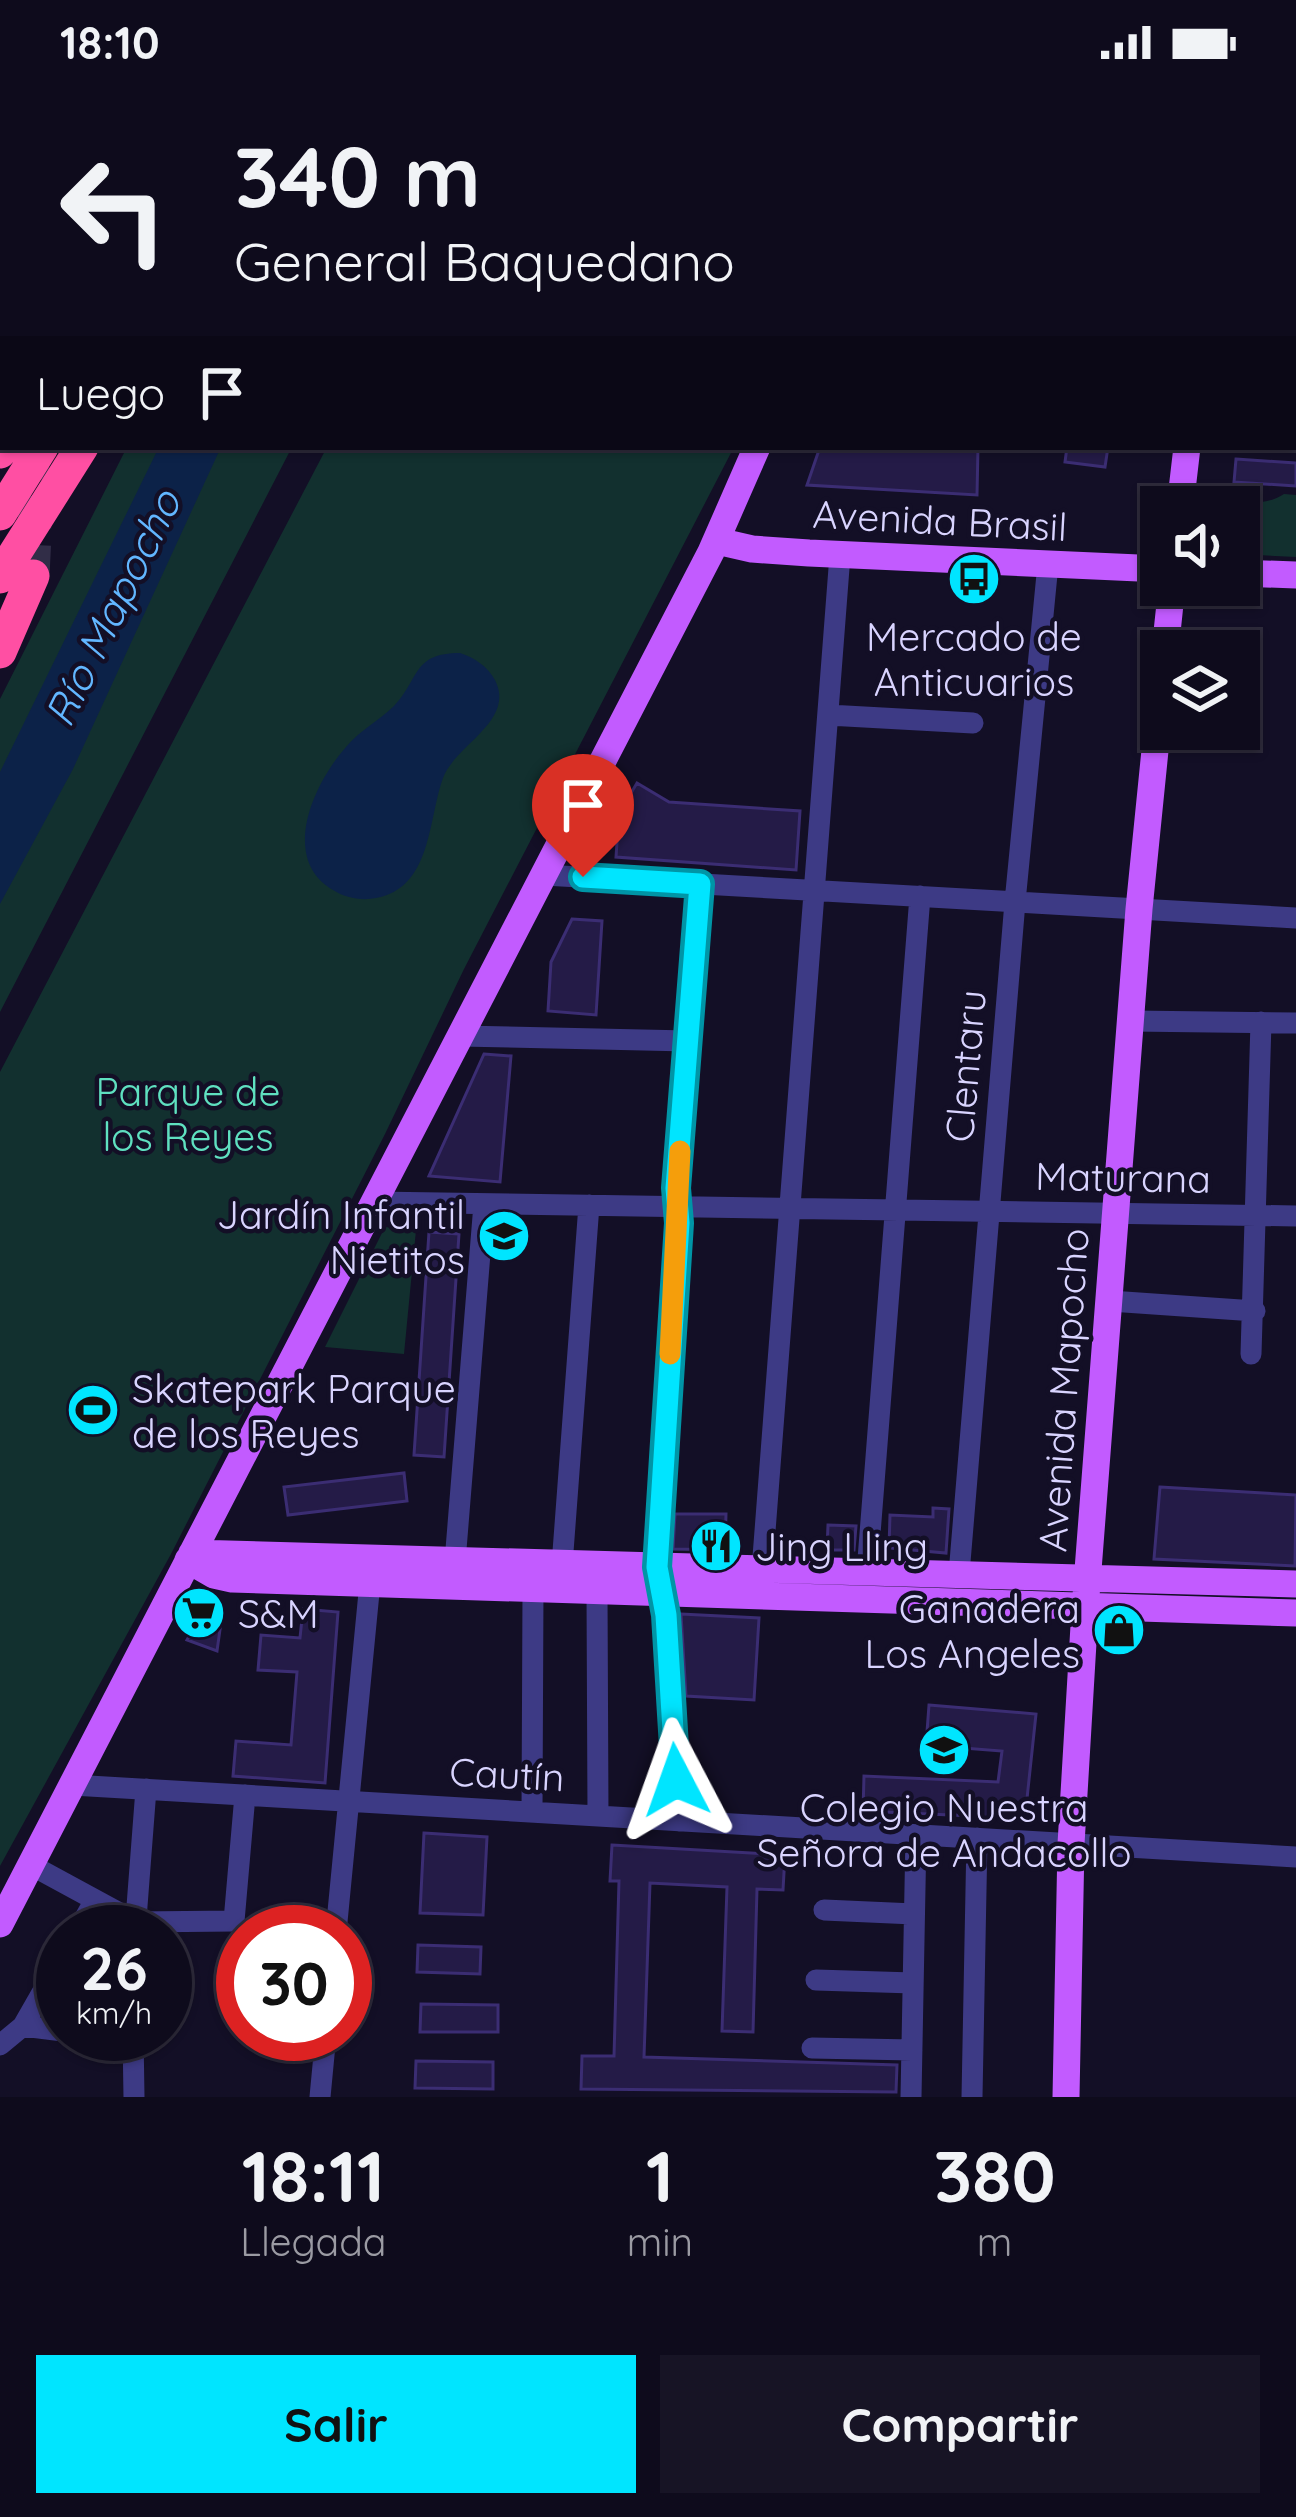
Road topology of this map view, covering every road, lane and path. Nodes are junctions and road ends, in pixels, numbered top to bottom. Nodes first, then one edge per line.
1 (40, 450) edge
2 (80, 450) edge
3 (756, 450) edge
4 (1187, 450) edge
5 (1182, 486) edge
6 (0, 514) edge
7 (29, 534) junction
8 (717, 541) junction
9 (840, 555) junction
10 (1048, 564) junction
11 (1140, 568) edge
12 (1260, 574) edge
13 (1296, 575) edge
14 (16, 577) edge
15 (0, 597) edge
16 (0, 652) edge
17 (828, 715) junction
18 (973, 724) dead end
19 (1155, 750) edge
20 (544, 874) junction
21 (700, 884) junction
22 (814, 890) junction
23 (920, 896) junction
24 (1015, 902) junction
25 (1139, 909) junction
26 (1296, 918) edge
27 (1131, 1021) junction
28 (1262, 1022) junction
29 (1296, 1023) edge
30 (460, 1036) junction
31 (688, 1041) junction
32 (374, 1202) junction
33 (484, 1204) junction
34 (589, 1205) junction
35 (678, 1207) junction
36 (790, 1208) junction
37 (897, 1210) junction
38 (990, 1210) junction
39 (1116, 1212) junction
40 (1257, 1215) junction
41 (1296, 1216) edge
42 (1110, 1301) junction
43 (1255, 1310) junction
44 (1251, 1354) dead end
45 (190, 1557) junction
46 (562, 1565) junction
47 (371, 1571) junction
48 (867, 1572) junction
49 (454, 1574) junction
50 (959, 1574) junction
51 (1087, 1579) junction
52 (660, 1581) junction
53 (761, 1583) junction
54 (1296, 1584) edge
55 (533, 1589) junction
56 (597, 1591) junction
57 (1085, 1609) junction
58 (1296, 1613) edge
59 (72, 1785) junction
60 (146, 1789) junction
61 (245, 1795) junction
62 (349, 1801) junction
63 (532, 1812) junction
64 (598, 1816) junction
65 (679, 1821) junction
66 (916, 1834) junction
67 (977, 1838) junction
68 (1071, 1844) junction
69 (1296, 1857) edge
70 (31, 1865) junction
71 (95, 1900) junction
72 (92, 1905) edge
73 (102, 1905) edge
74 (137, 1905) edge
75 (339, 1905) edge
76 (824, 1910) dead end
77 (914, 1914) junction
78 (0, 1924) edge
79 (192, 1924) edge
80 (816, 1980) dead end
81 (913, 1983) junction
82 (36, 2003) edge
83 (23, 2026) junction
84 (36, 2028) edge
85 (0, 2045) edge
86 (812, 2048) dead end
87 (912, 2050) junction
88 (133, 2061) edge
89 (323, 2061) edge
90 (134, 2097) edge
91 (320, 2097) edge
92 (911, 2097) edge
93 (972, 2097) edge
94 (1066, 2097) edge

1 - 6 highway
2 - 7 highway
3 - 8 main road
4 - 5 main road
7 - 14 highway
7 - 15 highway
8 - 9 main road, Avenida Brasil
8 - 20 main road
9 - 10 main road, Avenida Brasil
9 - 17 street
10 - 11 main road, Avenida Brasil
10 - 24 street, Clentaru
12 - 13 main road
14 - 16 highway
17 - 18 street
17 - 22 street
19 - 25 main road, Avenida Mapocho
20 - 21 street
20 - 30 main road
21 - 22 street
21 - 31 street
22 - 23 street
22 - 36 street
23 - 24 street
23 - 37 street
24 - 25 street
24 - 38 street, Clentaru
25 - 26 street
25 - 27 main road, Avenida Mapocho
27 - 28 street
27 - 39 main road, Avenida Mapocho
28 - 29 street
28 - 40 street
30 - 31 street
30 - 32 main road
31 - 35 street
32 - 33 street, Maturana
32 - 45 main road
33 - 34 street, Maturana
33 - 49 street
34 - 35 street, Maturana
34 - 46 street
35 - 36 street, Maturana
35 - 52 street
36 - 37 street, Maturana
36 - 53 street
37 - 38 street, Maturana
37 - 48 street
38 - 39 street, Maturana
38 - 50 street, Clentaru
39 - 40 street, Maturana
39 - 42 main road, Avenida Mapocho
40 - 41 street, Maturana
40 - 43 street
42 - 43 street
42 - 51 main road, Avenida Mapocho
43 - 44 street
45 - 47 main road
45 - 59 main road
46 - 49 main road
46 - 52 main road
47 - 49 main road
47 - 62 street
48 - 50 main road
48 - 53 main road
49 - 55 main road
50 - 51 main road
51 - 54 main road
51 - 57 main road, Avenida Mapocho
52 - 53 main road
52 - 56 main road
52 - 65 street
53 - 57 main road
55 - 56 main road
55 - 63 street
56 - 64 street
57 - 58 main road
57 - 68 main road, Avenida Mapocho
59 - 60 street, Cautín
59 - 70 main road
60 - 61 street, Cautín
60 - 74 street
61 - 62 street, Cautín
61 - 79 street
62 - 63 street, Cautín
62 - 75 street
63 - 64 street, Cautín
64 - 65 street, Cautín
65 - 66 street, Cautín
66 - 67 street, Cautín
66 - 77 street
67 - 68 street, Cautín
67 - 93 street
68 - 69 street, Cautín
68 - 94 main road, Avenida Mapocho
70 - 71 street
70 - 78 main road
71 - 72 street
71 - 73 street
76 - 77 street
77 - 81 street
80 - 81 street
81 - 87 street
82 - 83 street
83 - 84 street
83 - 85 street
86 - 87 street
87 - 92 street
88 - 90 street
89 - 91 street

